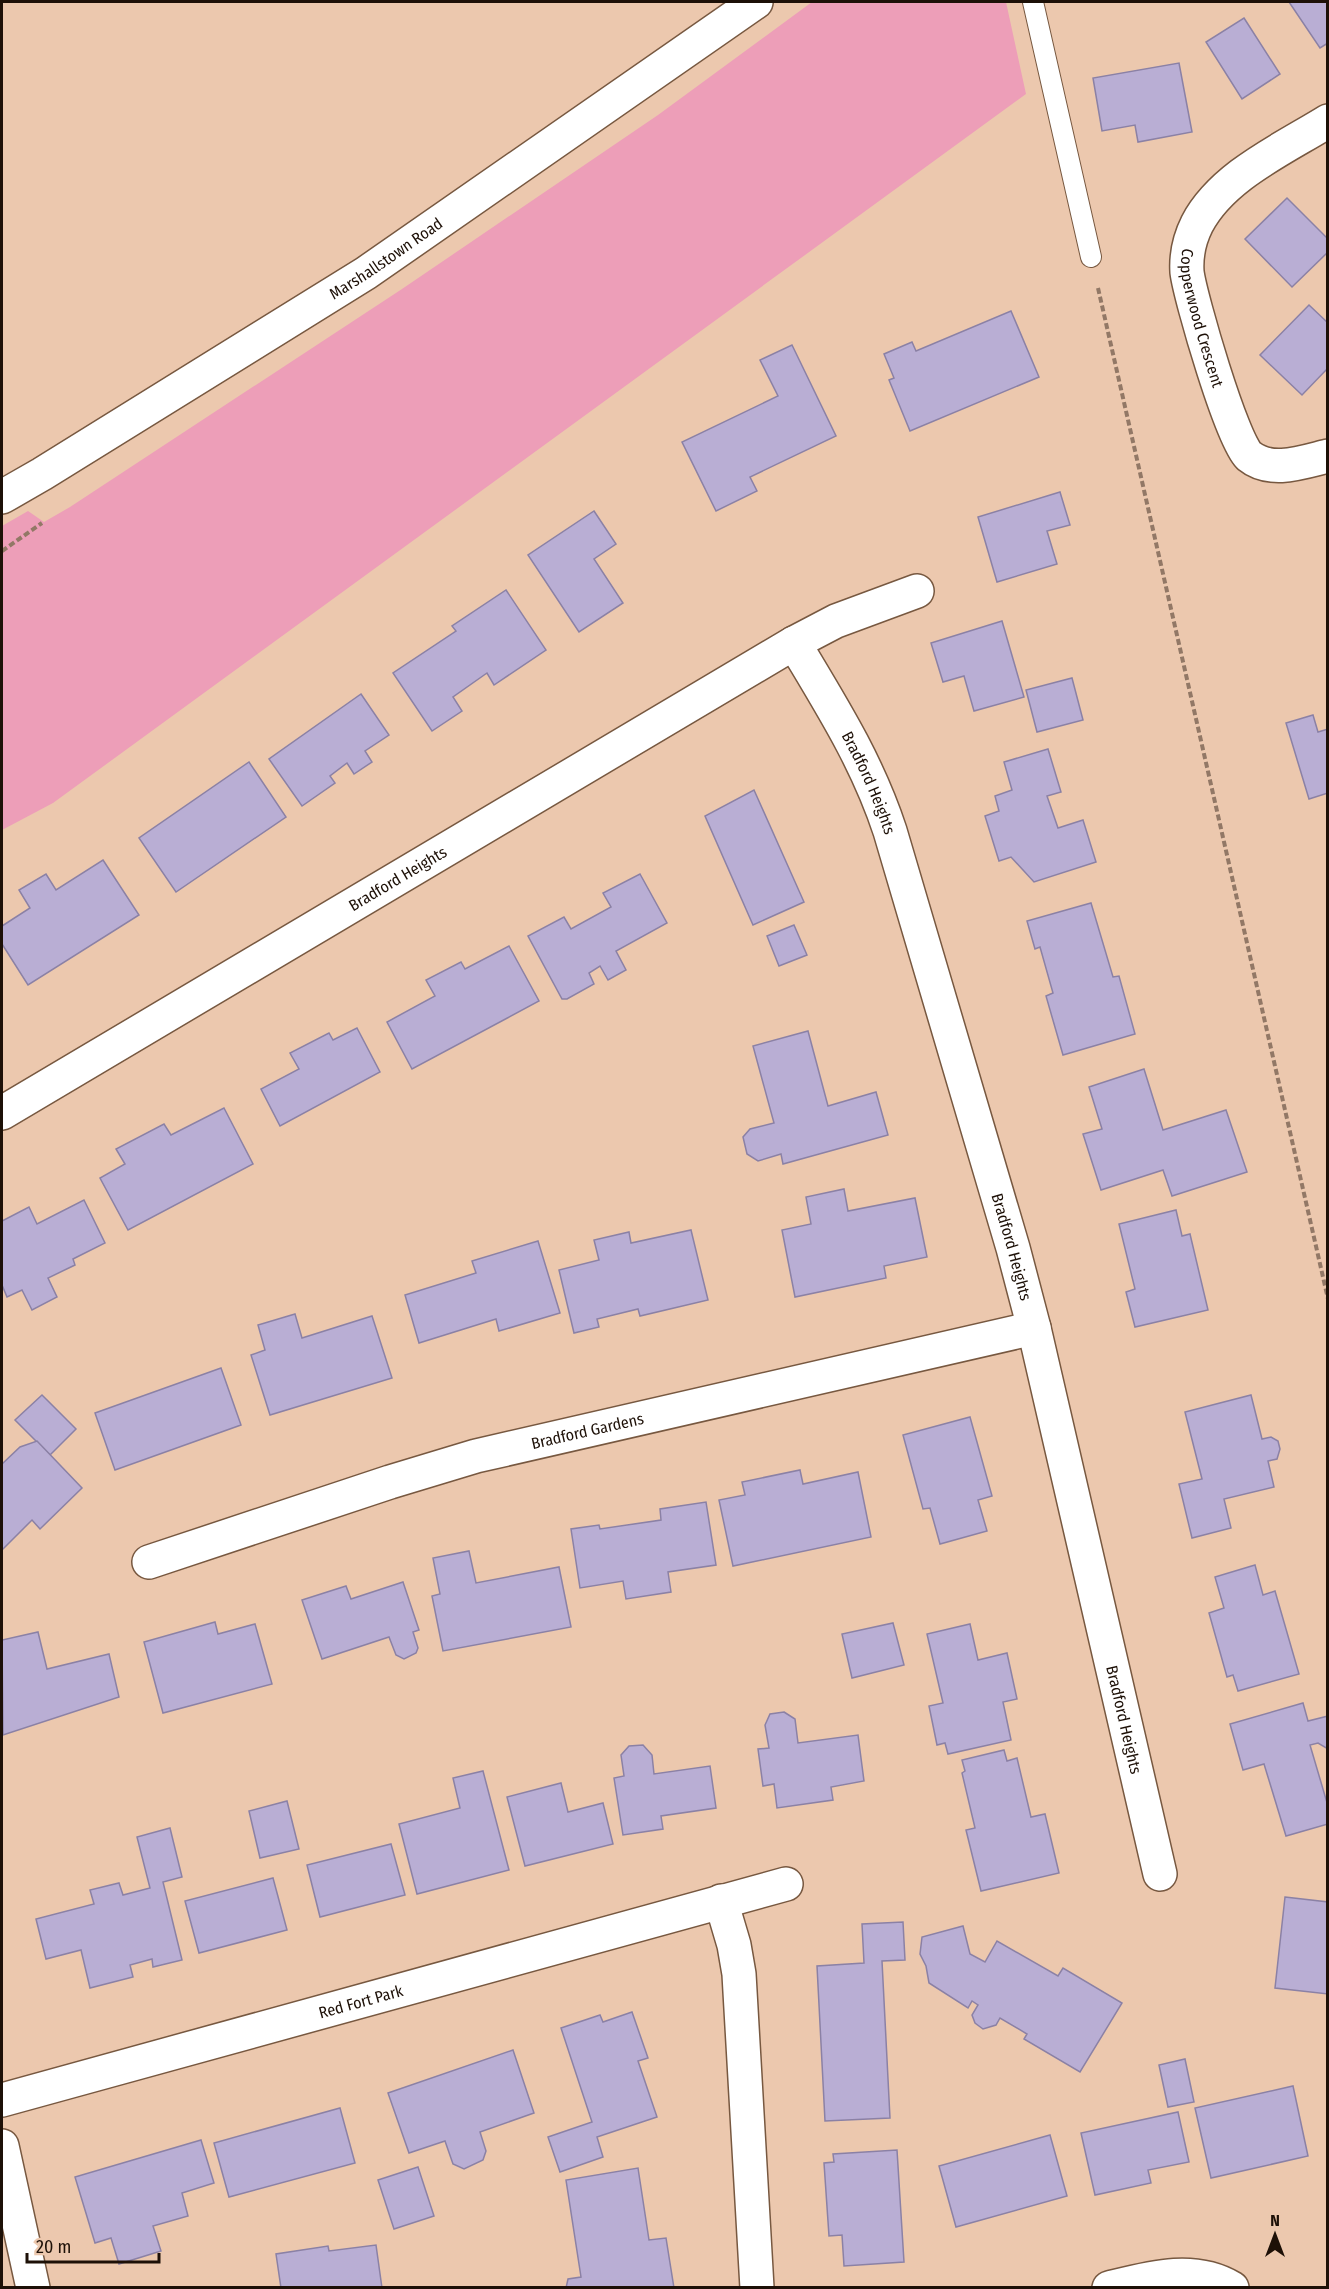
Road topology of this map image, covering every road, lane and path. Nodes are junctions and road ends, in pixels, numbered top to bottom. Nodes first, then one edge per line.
1 (756, 2) edge
2 (1033, 2) edge
3 (1328, 121) edge
4 (1090, 256) joint
5 (1328, 456) edge
6 (2, 497) edge
7 (917, 591) dead end
8 (794, 643) junction
9 (2, 1113) edge
10 (1328, 1299) edge
11 (1034, 1328) junction
12 (149, 1562) dead end
13 (1160, 1874) dead end
14 (786, 1884) dead end
15 (721, 1901) junction
16 (2, 2100) edge
17 (2, 2146) edge
18 (33, 2288) edge
19 (757, 2288) edge
20 (1109, 2288) edge
21 (1232, 2288) edge

1 - 6 street, Marshallstown Road
2 - 4 lane
3 - 5 street, Copperwood Crescent
4 - 10 path
7 - 8 street, Bradford Heights
8 - 9 street, Bradford Heights
8 - 11 street, Bradford Heights
11 - 12 street, Bradford Gardens
11 - 13 street, Bradford Heights
14 - 15 street, Red Fort Park
15 - 16 street, Red Fort Park
15 - 19 street
17 - 18 street
20 - 21 street

